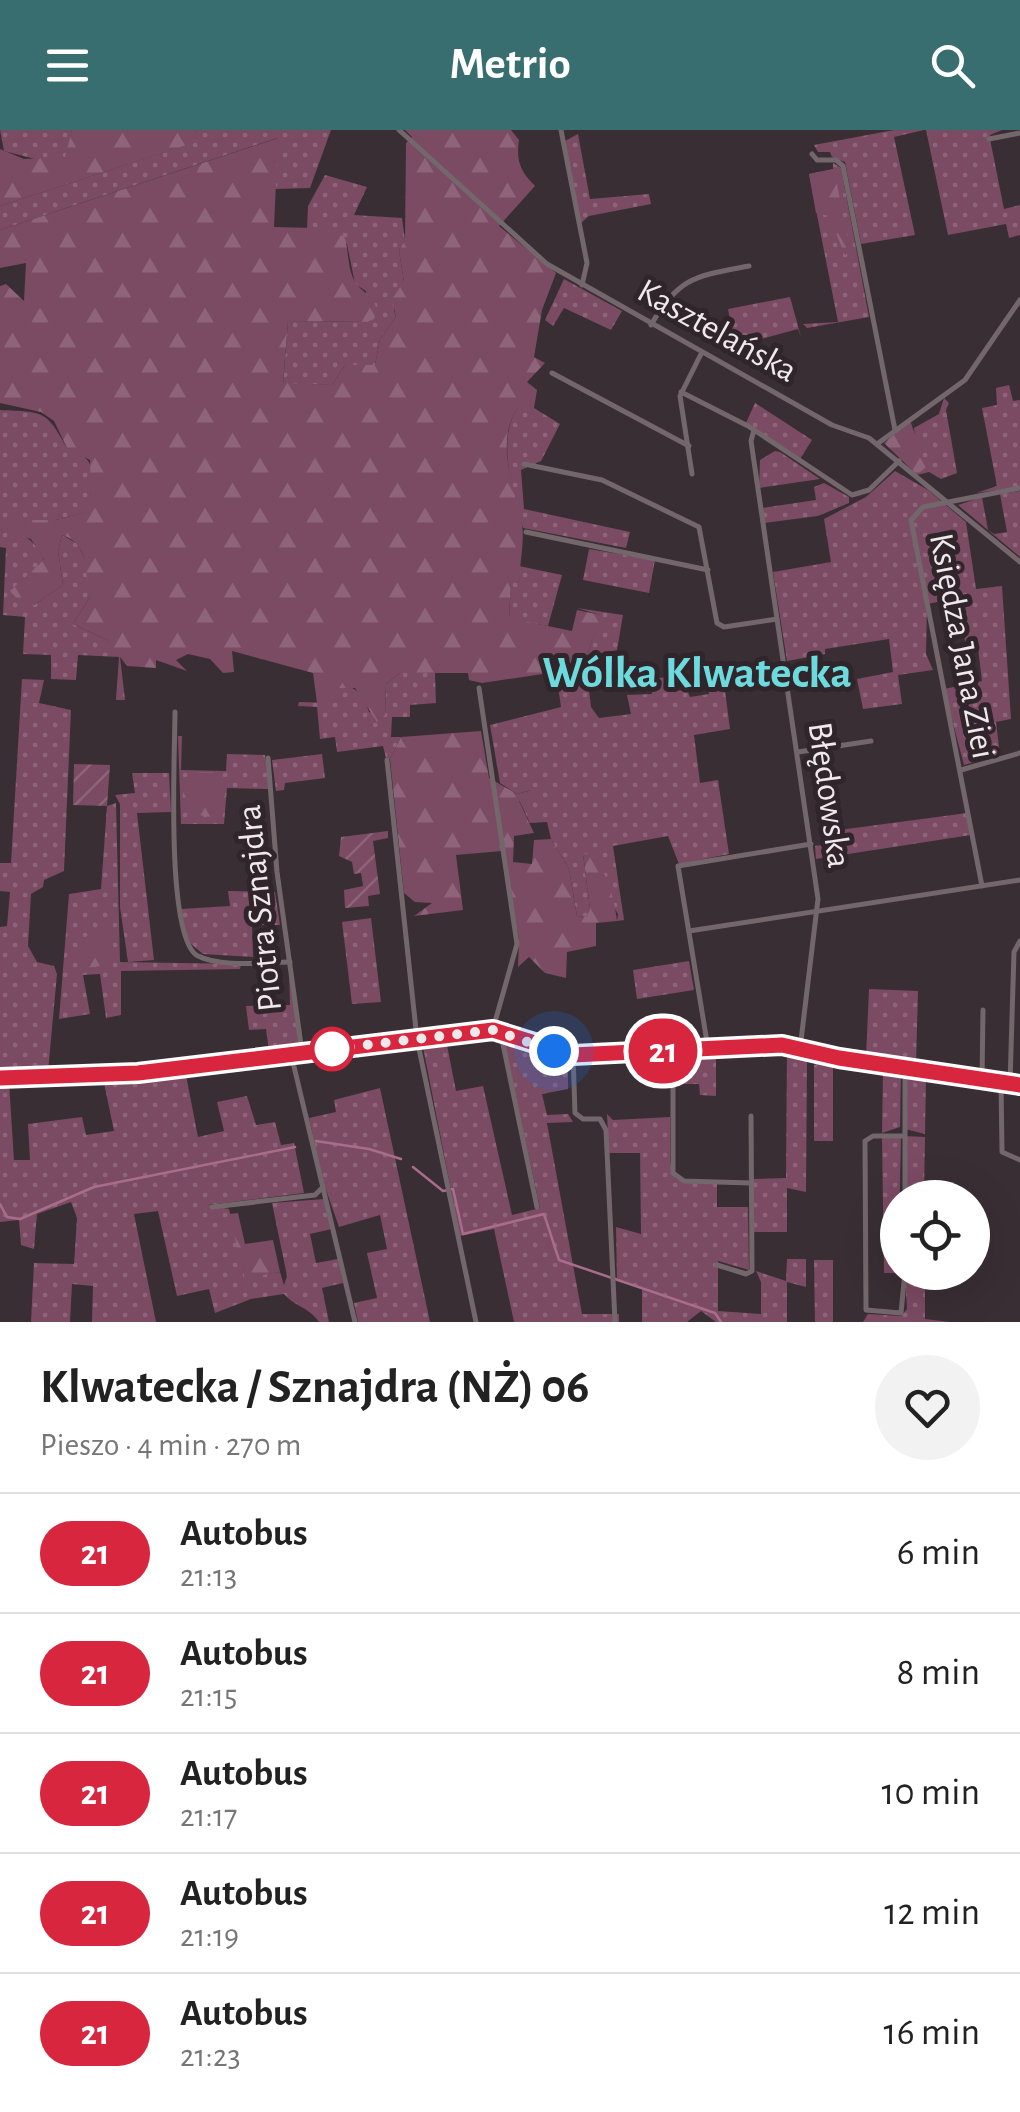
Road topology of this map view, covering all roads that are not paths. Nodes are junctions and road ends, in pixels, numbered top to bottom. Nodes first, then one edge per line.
1 (399, 130) edge
2 (560, 130) edge
3 (1020, 132) edge
4 (989, 138) dead end
5 (812, 154) dead end
6 (749, 266) dead end
7 (582, 285) junction
8 (1020, 300) edge
9 (651, 325) junction
10 (701, 354) junction
11 (552, 373) dead end
12 (682, 392) junction
13 (754, 430) junction
14 (895, 430) junction
15 (877, 444) junction
16 (689, 446) junction
17 (899, 461) junction
18 (524, 464) dead end
19 (692, 474) dead end
20 (1020, 488) edge
21 (948, 502) junction
22 (526, 532) dead end
23 (1020, 562) edge
24 (708, 570) junction
25 (777, 619) junction
26 (479, 688) dead end
27 (175, 712) dead end
28 (872, 741) dead end
29 (798, 752) junction
30 (1020, 753) edge
31 (268, 758) dead end
32 (387, 760) dead end
33 (961, 770) junction
34 (811, 844) junction
35 (1020, 880) edge
36 (982, 886) junction
37 (816, 912) junction
38 (689, 931) junction
39 (1020, 941) edge
40 (290, 962) junction
41 (983, 1010) dead end
42 (496, 1030) junction
43 (417, 1039) junction
44 (708, 1048) junction
45 (673, 1050) junction
46 (800, 1050) junction
47 (302, 1052) junction
48 (291, 1054) junction
49 (573, 1055) junction
50 (904, 1069) junction
51 (0, 1078) edge
52 (982, 1080) junction
53 (1001, 1082) junction
54 (1010, 1083) junction
55 (1020, 1084) edge
56 (751, 1116) dead end
57 (904, 1136) junction
58 (1020, 1160) edge
59 (904, 1180) edge
60 (751, 1183) junction
61 (321, 1188) junction
62 (212, 1207) dead end
63 (537, 1207) dead end
64 (717, 1265) dead end
65 (903, 1290) edge
66 (354, 1322) edge
67 (476, 1322) edge
68 (614, 1322) edge

1 - 7 street, Kasztelańska
2 - 7 street
3 - 4 street
5 - 14 street
6 - 9 street
7 - 9 street, Kasztelańska
8 - 14 street
9 - 10 street, Kasztelańska
10 - 12 street
10 - 15 street, Kasztelańska
11 - 16 street
12 - 13 street
12 - 16 street
13 - 17 street
13 - 25 street, Błędowska
14 - 15 street
15 - 17 street, Kasztelańska
16 - 19 street
17 - 21 street, Kasztelańska
18 - 24 street
20 - 21 street
21 - 23 street, Kasztelańska
21 - 33 street, Księdza Jana Ziei
22 - 24 street
24 - 25 street
25 - 29 street, Błędowska
26 - 42 street
27 - 40 street
28 - 29 street
29 - 34 street, Błędowska
30 - 33 street
31 - 40 street, Piotra Sznajdra
32 - 43 street
33 - 36 street, Księdza Jana Ziei
34 - 37 street, Błędowska
34 - 38 street
35 - 36 street
36 - 37 street
37 - 38 street
37 - 46 street, Błędowska
38 - 44 street
39 - 54 street
40 - 47 street, Piotra Sznajdra
41 - 52 street
42 - 43 street
42 - 49 street
42 - 63 street
43 - 47 street
43 - 67 street
44 - 45 street
44 - 46 street
45 - 49 street
45 - 60 street
46 - 50 street
47 - 48 street
48 - 51 street
48 - 61 street
49 - 68 street
50 - 52 street
50 - 57 street
52 - 53 street
53 - 54 street
53 - 58 street
54 - 55 street
56 - 60 street
57 - 59 street
57 - 65 street
60 - 64 street
61 - 62 street
61 - 66 street

